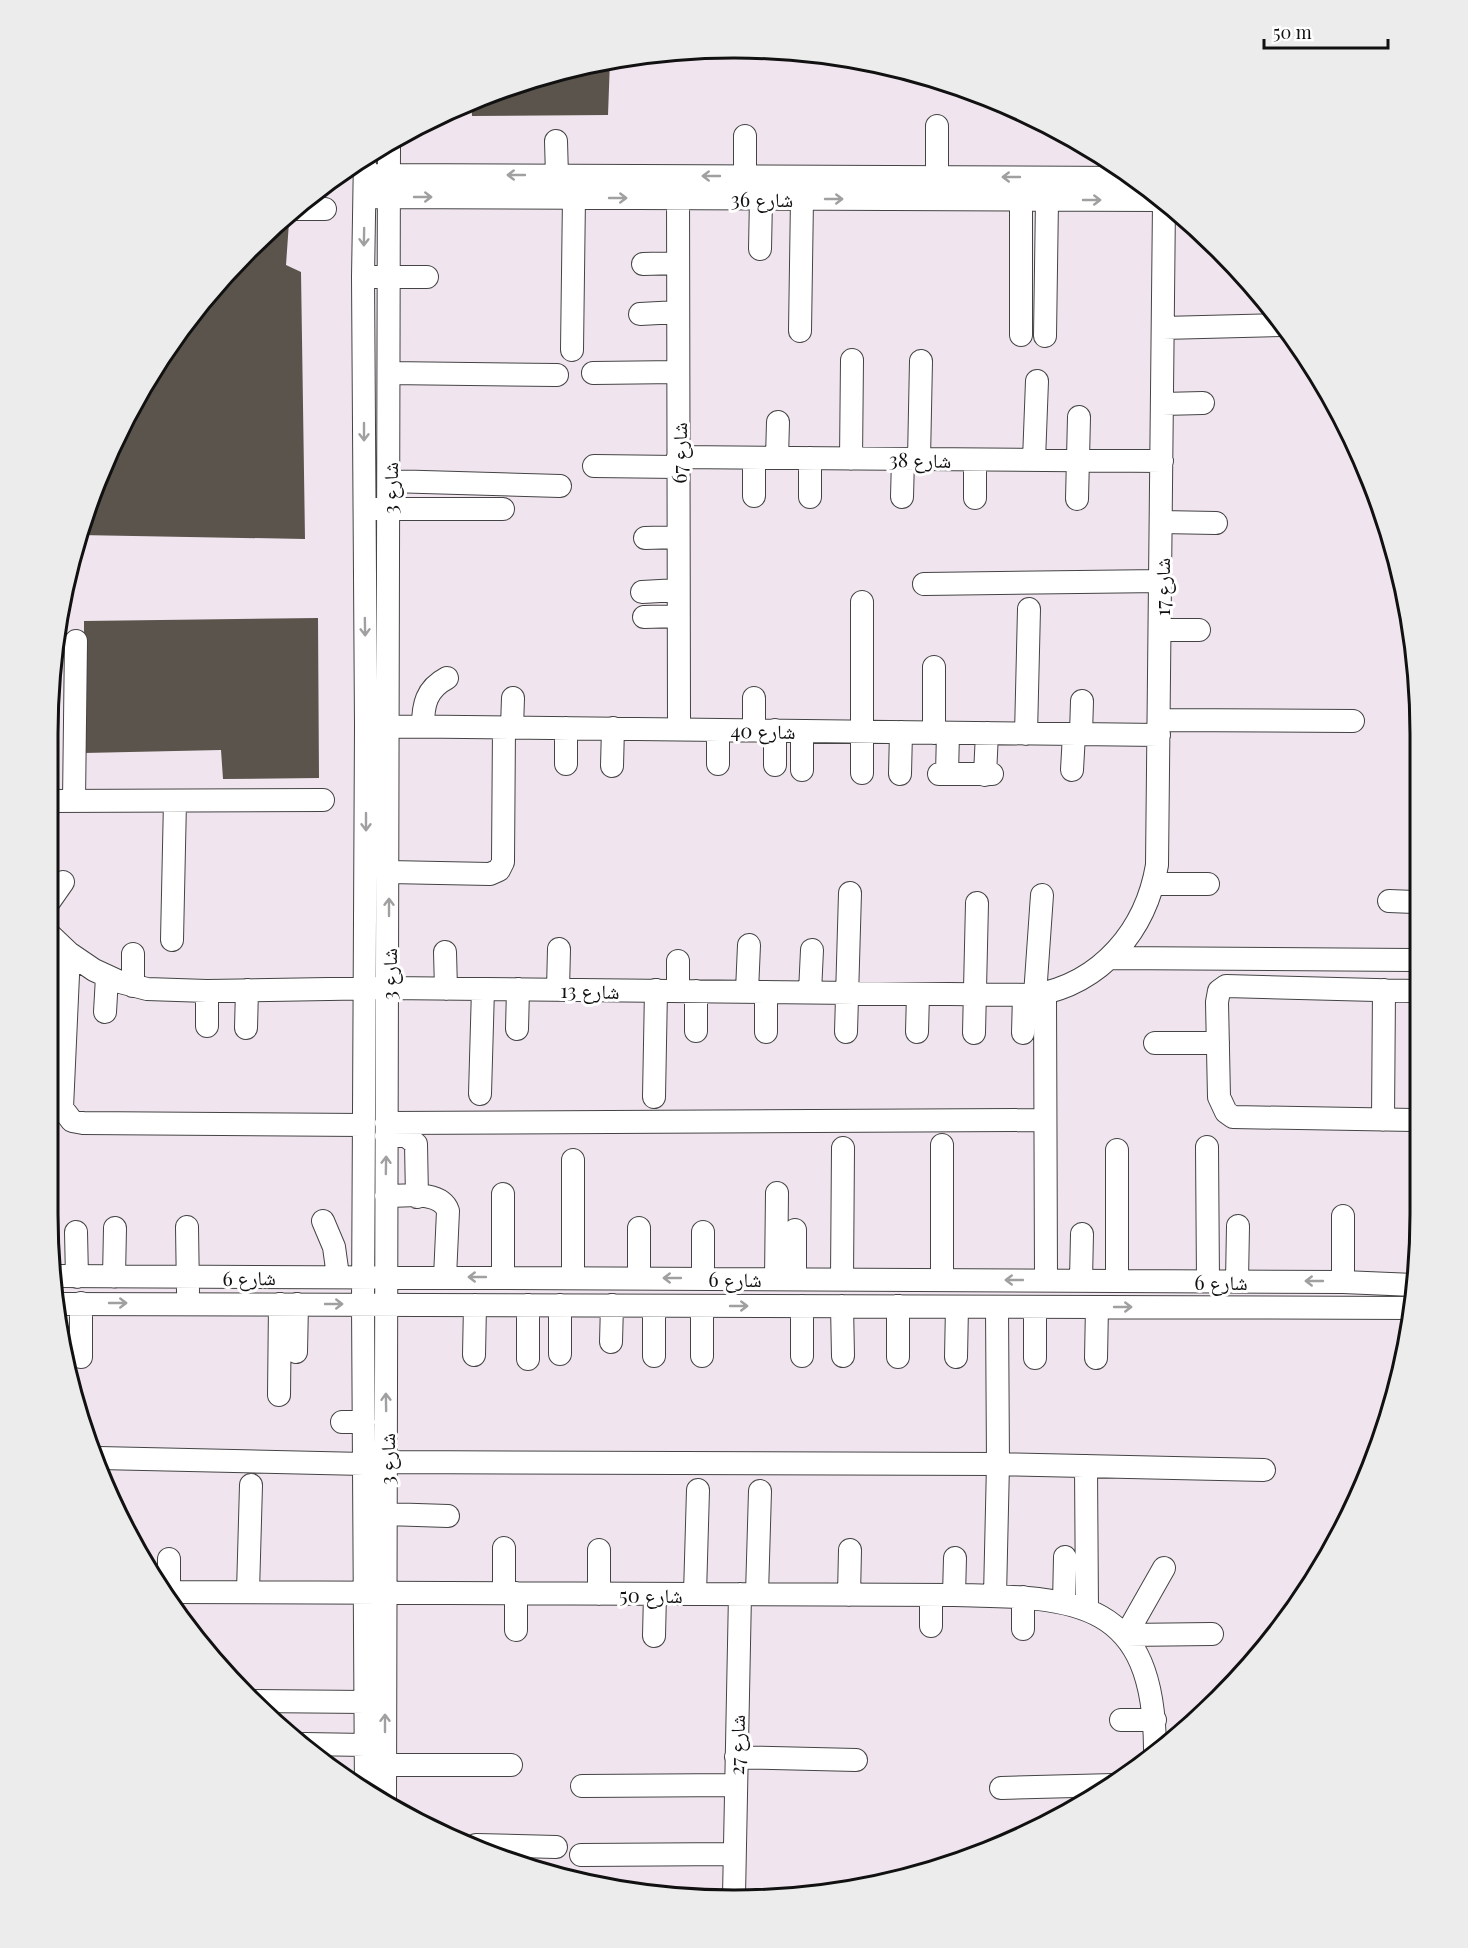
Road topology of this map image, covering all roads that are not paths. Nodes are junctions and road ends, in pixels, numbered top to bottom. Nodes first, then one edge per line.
1 (937, 126) dead end
2 (745, 136) dead end
3 (556, 141) dead end
4 (389, 153) edge
5 (365, 176) edge
6 (557, 176) junction
7 (745, 176) junction
8 (937, 177) junction
9 (1117, 178) edge
10 (389, 186) junction
11 (678, 187) junction
12 (574, 197) junction
13 (761, 198) junction
14 (802, 199) junction
15 (1021, 200) junction
16 (1047, 200) junction
17 (1147, 200) edge
18 (310, 209) edge
19 (325, 209) dead end
20 (1164, 214) edge
21 (760, 249) dead end
22 (678, 263) junction
23 (643, 264) dead end
24 (363, 277) junction
25 (389, 277) junction
26 (427, 277) dead end
27 (678, 312) junction
28 (640, 314) dead end
29 (1272, 325) edge
30 (1163, 328) junction
31 (800, 331) dead end
32 (1021, 335) dead end
33 (1045, 336) dead end
34 (572, 350) dead end
35 (852, 360) dead end
36 (921, 361) dead end
37 (678, 372) junction
38 (389, 373) junction
39 (593, 373) dead end
40 (557, 375) dead end
41 (1037, 381) dead end
42 (1203, 403) dead end
43 (1162, 404) junction
44 (1079, 417) dead end
45 (778, 422) dead end
46 (754, 458) junction
47 (777, 458) junction
48 (810, 458) junction
49 (851, 459) junction
50 (911, 459) junction
51 (975, 460) junction
52 (1034, 460) junction
53 (1077, 461) junction
54 (1162, 461) junction
55 (678, 462) junction
56 (594, 466) dead end
57 (389, 481) junction
58 (560, 486) dead end
59 (754, 496) dead end
60 (810, 497) dead end
61 (902, 497) dead end
62 (975, 498) dead end
63 (1077, 499) dead end
64 (364, 509) junction
65 (389, 509) junction
66 (503, 509) dead end
67 (1161, 522) junction
68 (1216, 523) dead end
69 (678, 537) junction
70 (645, 538) dead end
71 (1161, 581) junction
72 (924, 584) dead end
73 (678, 590) junction
74 (642, 592) dead end
75 (862, 602) dead end
76 (1029, 609) dead end
77 (678, 616) junction
78 (644, 617) dead end
79 (1160, 630) junction
80 (1199, 630) dead end
81 (76, 641) dead end
82 (934, 668) dead end
83 (447, 678) dead end
84 (513, 698) dead end
85 (754, 698) dead end
86 (1082, 701) dead end
87 (1353, 721) dead end
88 (366, 726) junction
89 (389, 726) junction
90 (423, 726) junction
91 (508, 727) junction
92 (566, 728) junction
93 (1159, 728) junction
94 (613, 729) junction
95 (678, 729) junction
96 (718, 730) junction
97 (764, 730) junction
98 (802, 731) junction
99 (862, 731) junction
100 (901, 732) junction
101 (941, 733) junction
102 (987, 733) junction
103 (1026, 734) junction
104 (1077, 734) junction
105 (566, 764) dead end
106 (718, 764) dead end
107 (775, 765) dead end
108 (612, 766) dead end
109 (802, 770) dead end
110 (1072, 770) dead end
111 (862, 773) dead end
112 (900, 774) dead end
113 (324, 800) dead end
114 (58, 801) edge
115 (74, 801) junction
116 (175, 801) junction
117 (389, 872) junction
118 (63, 882) dead end
119 (1154, 884) junction
120 (1208, 884) dead end
121 (58, 889) edge
122 (850, 893) dead end
123 (1042, 895) dead end
124 (1389, 901) dead end
125 (1410, 902) edge
126 (977, 903) dead end
127 (172, 940) dead end
128 (58, 943) edge
129 (749, 945) dead end
130 (559, 949) dead end
131 (812, 950) dead end
132 (445, 952) dead end
133 (69, 953) junction
134 (133, 954) dead end
135 (1111, 958) junction
136 (1410, 960) edge
137 (678, 961) dead end
138 (107, 977) junction
139 (133, 986) junction
140 (365, 988) junction
141 (388, 988) junction
142 (446, 988) junction
143 (483, 989) junction
144 (518, 989) junction
145 (558, 989) junction
146 (247, 990) junction
147 (1384, 990) junction
148 (207, 991) junction
149 (677, 991) junction
150 (1410, 991) edge
151 (756, 992) junction
152 (830, 992) junction
153 (918, 994) junction
154 (974, 994) junction
155 (1034, 994) junction
156 (105, 1012) dead end
157 (207, 1026) dead end
158 (246, 1028) dead end
159 (517, 1029) dead end
160 (696, 1031) dead end
161 (761, 1032) dead end
162 (839, 1032) dead end
163 (917, 1032) dead end
164 (974, 1033) dead end
165 (1023, 1033) dead end
166 (1155, 1043) dead end
167 (1218, 1043) junction
168 (480, 1094) dead end
169 (654, 1097) dead end
170 (1045, 1120) junction
171 (1383, 1120) junction
172 (1410, 1120) edge
173 (363, 1125) junction
174 (386, 1130) junction
175 (942, 1145) dead end
176 (1207, 1147) dead end
177 (843, 1148) dead end
178 (1117, 1150) dead end
179 (573, 1160) dead end
180 (777, 1193) dead end
181 (503, 1194) dead end
182 (386, 1196) junction
183 (417, 1197) junction
184 (1343, 1216) dead end
185 (323, 1221) dead end
186 (1238, 1226) dead end
187 (187, 1227) dead end
188 (115, 1228) dead end
189 (639, 1228) dead end
190 (795, 1230) dead end
191 (76, 1232) dead end
192 (703, 1232) dead end
193 (1082, 1234) dead end
194 (66, 1276) edge
195 (338, 1276) junction
196 (374, 1276) junction
197 (114, 1277) junction
198 (446, 1277) junction
199 (503, 1277) junction
200 (188, 1278) junction
201 (573, 1278) junction
202 (639, 1278) junction
203 (703, 1278) junction
204 (786, 1279) junction
205 (842, 1279) junction
206 (942, 1279) junction
207 (1046, 1280) junction
208 (1081, 1280) junction
209 (1117, 1280) junction
210 (1208, 1281) junction
211 (1237, 1281) junction
212 (1343, 1282) junction
213 (1406, 1285) edge
214 (70, 1303) edge
215 (188, 1303) junction
216 (288, 1304) junction
217 (363, 1304) junction
218 (385, 1304) junction
219 (475, 1305) junction
220 (528, 1305) junction
221 (560, 1305) junction
222 (612, 1305) junction
223 (654, 1306) junction
224 (702, 1306) junction
225 (802, 1306) junction
226 (842, 1306) junction
227 (898, 1306) junction
228 (957, 1307) junction
229 (997, 1307) junction
230 (1035, 1307) junction
231 (1096, 1307) junction
232 (1403, 1308) edge
233 (611, 1342) dead end
234 (296, 1352) dead end
235 (560, 1354) dead end
236 (474, 1355) dead end
237 (654, 1356) dead end
238 (702, 1356) dead end
239 (802, 1356) dead end
240 (843, 1356) dead end
241 (81, 1357) dead end
242 (898, 1357) dead end
243 (956, 1357) dead end
244 (1035, 1358) dead end
245 (1096, 1358) dead end
246 (528, 1359) dead end
247 (279, 1395) dead end
248 (104, 1458) edge
249 (387, 1462) junction
250 (364, 1464) junction
251 (998, 1464) junction
252 (1086, 1466) junction
253 (1264, 1470) dead end
254 (251, 1485) dead end
255 (698, 1490) dead end
256 (765, 1492) dead end
257 (386, 1514) junction
258 (448, 1516) dead end
259 (504, 1548) dead end
260 (599, 1550) dead end
261 (850, 1550) dead end
262 (1065, 1557) dead end
263 (955, 1558) dead end
264 (169, 1559) dead end
265 (1164, 1568) dead end
266 (168, 1583) edge
267 (174, 1592) edge
268 (248, 1592) junction
269 (376, 1592) junction
270 (510, 1593) junction
271 (598, 1593) junction
272 (655, 1594) junction
273 (695, 1594) junction
274 (755, 1594) junction
275 (849, 1595) junction
276 (931, 1595) junction
277 (954, 1595) junction
278 (995, 1596) junction
279 (1023, 1597) junction
280 (1064, 1603) junction
281 (1087, 1611) junction
282 (931, 1626) dead end
283 (1023, 1629) dead end
284 (516, 1630) dead end
285 (1212, 1634) dead end
286 (1126, 1635) junction
287 (654, 1636) dead end
288 (266, 1701) edge
289 (366, 1702) junction
290 (1121, 1720) dead end
291 (1155, 1720) junction
292 (1155, 1742) edge
293 (320, 1747) edge
294 (736, 1757) junction
295 (372, 1758) junction
296 (856, 1760) dead end
297 (510, 1765) dead end
298 (368, 1782) edge
299 (736, 1785) junction
300 (582, 1786) dead end
301 (1094, 1786) edge
302 (1001, 1788) dead end
303 (381, 1790) edge
304 (495, 1845) edge
305 (556, 1847) dead end
306 (734, 1854) junction
307 (581, 1855) dead end
308 (734, 1890) edge

1 - 8 street
2 - 7 street
3 - 6 street
4 - 10 street, شارع 3
5 - 10 street, شارع 36
5 -> 24 street, شارع 3
6 -> 10 street, شارع 36
6 - 11 street, شارع 36
7 - 8 street, شارع 36
7 -> 11 street, شارع 36
9 -> 8 street, شارع 36
10 -> 12 street, شارع 36
10 - 25 street, شارع 3
12 -> 11 street, شارع 36
11 - 13 street, شارع 36
11 - 22 street, شارع 67
12 - 34 street
13 - 14 street, شارع 36
13 - 21 street
14 -> 15 street, شارع 36
14 - 31 street
15 - 16 street, شارع 36
15 - 32 street
16 -> 17 street, شارع 36
16 - 33 street
18 - 19 street
20 - 30 street, شارع 17
22 - 23 street
22 - 27 street, شارع 67
24 - 25 street
24 -> 64 street, شارع 3
25 - 26 street
25 - 38 street, شارع 3
27 - 28 street
27 - 37 street, شارع 67
29 - 30 street
30 - 43 street, شارع 17
35 - 49 street
36 - 50 street
37 - 39 street
37 - 55 street, شارع 67
38 - 40 street
38 - 57 street, شارع 3
41 - 52 street
42 - 43 street
43 - 54 street, شارع 17
44 - 53 street
45 - 47 street
46 - 47 street, شارع 38
46 - 55 street, شارع 38
46 - 59 street
47 - 48 street, شارع 38
48 - 49 street, شارع 38
48 - 60 street
49 - 50 street, شارع 38
50 - 51 street, شارع 38
50 - 61 street
51 - 52 street, شارع 38
51 - 62 street
52 - 53 street, شارع 38
53 - 54 street, شارع 38
53 - 63 street
54 - 67 street, شارع 17
55 - 56 street, شارع 38
55 - 69 street, شارع 67
57 - 58 street
57 - 65 street, شارع 3
64 - 65 street
64 -> 88 street, شارع 3
65 - 66 street
65 - 89 street, شارع 3
67 - 68 street
67 - 71 street, شارع 17
69 - 70 street
69 - 73 street, شارع 67
71 - 72 street
71 - 79 street, شارع 17
73 - 74 street
73 - 77 street, شارع 67
75 - 99 street
76 - 103 street
77 - 78 street
77 - 95 street, شارع 67
79 - 80 street
79 - 93 street, شارع 17
81 - 115 street
82 - 101 street
83 - 90 street
84 - 91 street
85 - 97 street
86 - 104 street
87 - 93 street, شارع 40
88 - 89 street, شارع 40
88 -> 140 street, شارع 3
89 - 90 street, شارع 40
89 - 117 street, شارع 3
90 - 91 street, شارع 40
91 - 92 street, شارع 40
91 - 117 street
92 - 94 street, شارع 40
92 - 105 street
93 - 104 street, شارع 40
93 - 119 street, شارع 17
94 - 95 street, شارع 40
94 - 108 street
95 - 96 street, شارع 40
96 - 97 street, شارع 40
96 - 106 street
97 - 98 street, شارع 40
97 - 107 street
98 - 99 street, شارع 40
98 - 109 street
99 - 100 street, شارع 40
99 - 111 street
100 - 101 street, شارع 40
100 - 112 street
101 - 102 street, شارع 40
101 - 102 street
102 - 103 street, شارع 40
103 - 104 street, شارع 40
104 - 110 street
113 - 116 street
114 - 115 street
115 - 116 street
116 - 127 street
141 -> 117 street, شارع 3
118 - 121 street
119 - 120 street
119 - 135 street, شارع 17
122 - 152 street
123 - 155 street
124 - 125 street
126 - 154 street
128 - 133 street
129 - 151 street
130 - 145 street
131 - 152 street
132 - 142 street
133 - 138 street, شارع 13
133 - 173 street
134 - 139 street
135 - 136 street
135 - 155 street, شارع 13
137 - 149 street
138 - 139 street, شارع 13
138 - 156 street
139 - 148 street, شارع 13
140 - 141 street, شارع 13
140 - 146 street, شارع 13
140 - 173 street, شارع 3
141 - 142 street, شارع 13
141 - 174 street, شارع 3
142 - 143 street, شارع 13
143 - 144 street, شارع 13
143 - 168 street
144 - 145 street, شارع 13
144 - 159 street
145 - 149 street, شارع 13
146 - 148 street, شارع 13
146 - 158 street
147 - 150 street
147 - 167 street
147 - 171 street
148 - 157 street
149 - 151 street, شارع 13
149 - 160 street
149 - 169 street
151 - 152 street, شارع 13
151 - 161 street
152 - 153 street, شارع 13
152 - 162 street
153 - 154 street, شارع 13
153 - 163 street
154 - 155 street, شارع 13
154 - 164 street
155 - 165 street
155 - 170 street
166 - 167 street
167 - 171 street
170 - 174 street
170 - 207 street
171 - 172 street
173 - 196 street, شارع 3
182 -> 174 street, شارع 3
174 - 183 street
175 - 206 street
176 - 210 street
177 - 205 street
178 - 209 street
179 - 201 street
180 - 204 street
181 - 199 street
182 - 183 street
182 - 196 street, شارع 3
183 - 198 street
184 - 212 street
185 - 195 street
186 - 211 street
187 - 200 street
188 - 197 street
189 - 202 street
190 - 204 street
191 - 194 street
192 - 203 street
193 - 208 street
194 - 197 street, شارع 6
195 - 196 street, شارع 6
195 - 200 street, شارع 6
196 - 198 street, شارع 6
196 - 217 street, شارع 3
196 - 218 street, شارع 3
197 - 200 street, شارع 6
199 -> 198 street, شارع 6
199 - 201 street, شارع 6
200 - 215 street
201 - 202 street, شارع 6
203 -> 202 street, شارع 6
203 - 204 street, شارع 6
204 - 205 street, شارع 6
205 - 206 street, شارع 6
207 -> 206 street, شارع 6
207 - 208 street, شارع 6
208 - 209 street, شارع 6
209 - 210 street, شارع 6
210 - 211 street, شارع 6
212 -> 211 street, شارع 6
212 - 213 street, شارع 6
214 -> 215 street, شارع 6
214 - 241 street
215 - 216 street, شارع 6
216 -> 217 street, شارع 6
216 - 234 street
216 - 247 street
217 - 218 street, شارع 6
217 - 250 street, شارع 3
218 - 219 street, شارع 6
249 -> 218 street, شارع 3
219 - 220 street, شارع 6
219 - 236 street
220 - 221 street, شارع 6
220 - 246 street
221 - 222 street, شارع 6
221 - 235 street
222 - 223 street, شارع 6
222 - 233 street
223 - 224 street, شارع 6
223 - 237 street
224 -> 225 street, شارع 6
224 - 238 street
225 - 226 street, شارع 6
225 - 239 street
226 - 227 street, شارع 6
226 - 240 street
227 - 228 street, شارع 6
227 - 242 street
228 - 229 street, شارع 6
228 - 243 street
229 - 230 street, شارع 6
229 - 251 street
230 - 231 street, شارع 6
230 - 244 street
231 -> 232 street, شارع 6
231 - 245 street
248 - 250 street
249 - 251 street
249 - 257 street, شارع 3
250 - 269 street, شارع 3
251 - 252 street
251 - 278 street
252 - 253 street
252 - 281 street
254 - 268 street
255 - 273 street
256 - 274 street, شارع 27
257 - 258 street
257 - 269 street, شارع 3
259 - 270 street
260 - 271 street
261 - 275 street
262 - 280 street
263 - 277 street
264 - 266 street
265 - 286 street
267 - 268 street, شارع 50
268 - 269 street, شارع 50
269 - 270 street, شارع 50
269 - 289 street, شارع 3
295 -> 269 street, شارع 3
270 - 271 street, شارع 50
270 - 284 street
271 - 272 street, شارع 50
272 - 273 street, شارع 50
272 - 287 street
273 - 274 street, شارع 50
274 - 275 street, شارع 50
274 - 294 street, شارع 27
275 - 276 street, شارع 50
276 - 277 street, شارع 50
276 - 282 street
277 - 278 street, شارع 50
278 - 279 street, شارع 50
279 - 280 street, شارع 50
279 - 283 street
280 - 281 street, شارع 50
281 - 286 street, شارع 50
285 - 286 street
286 - 291 street
288 - 289 street
289 - 295 street, شارع 3
290 - 291 street
291 - 292 street
293 - 295 street
294 - 296 street
294 - 299 street, شارع 27
295 - 297 street
295 - 298 street, شارع 3
295 - 303 street, شارع 3
299 - 300 street
299 - 306 street, شارع 27
301 - 302 street
304 - 305 street
306 - 307 street
306 - 308 street, شارع 27

